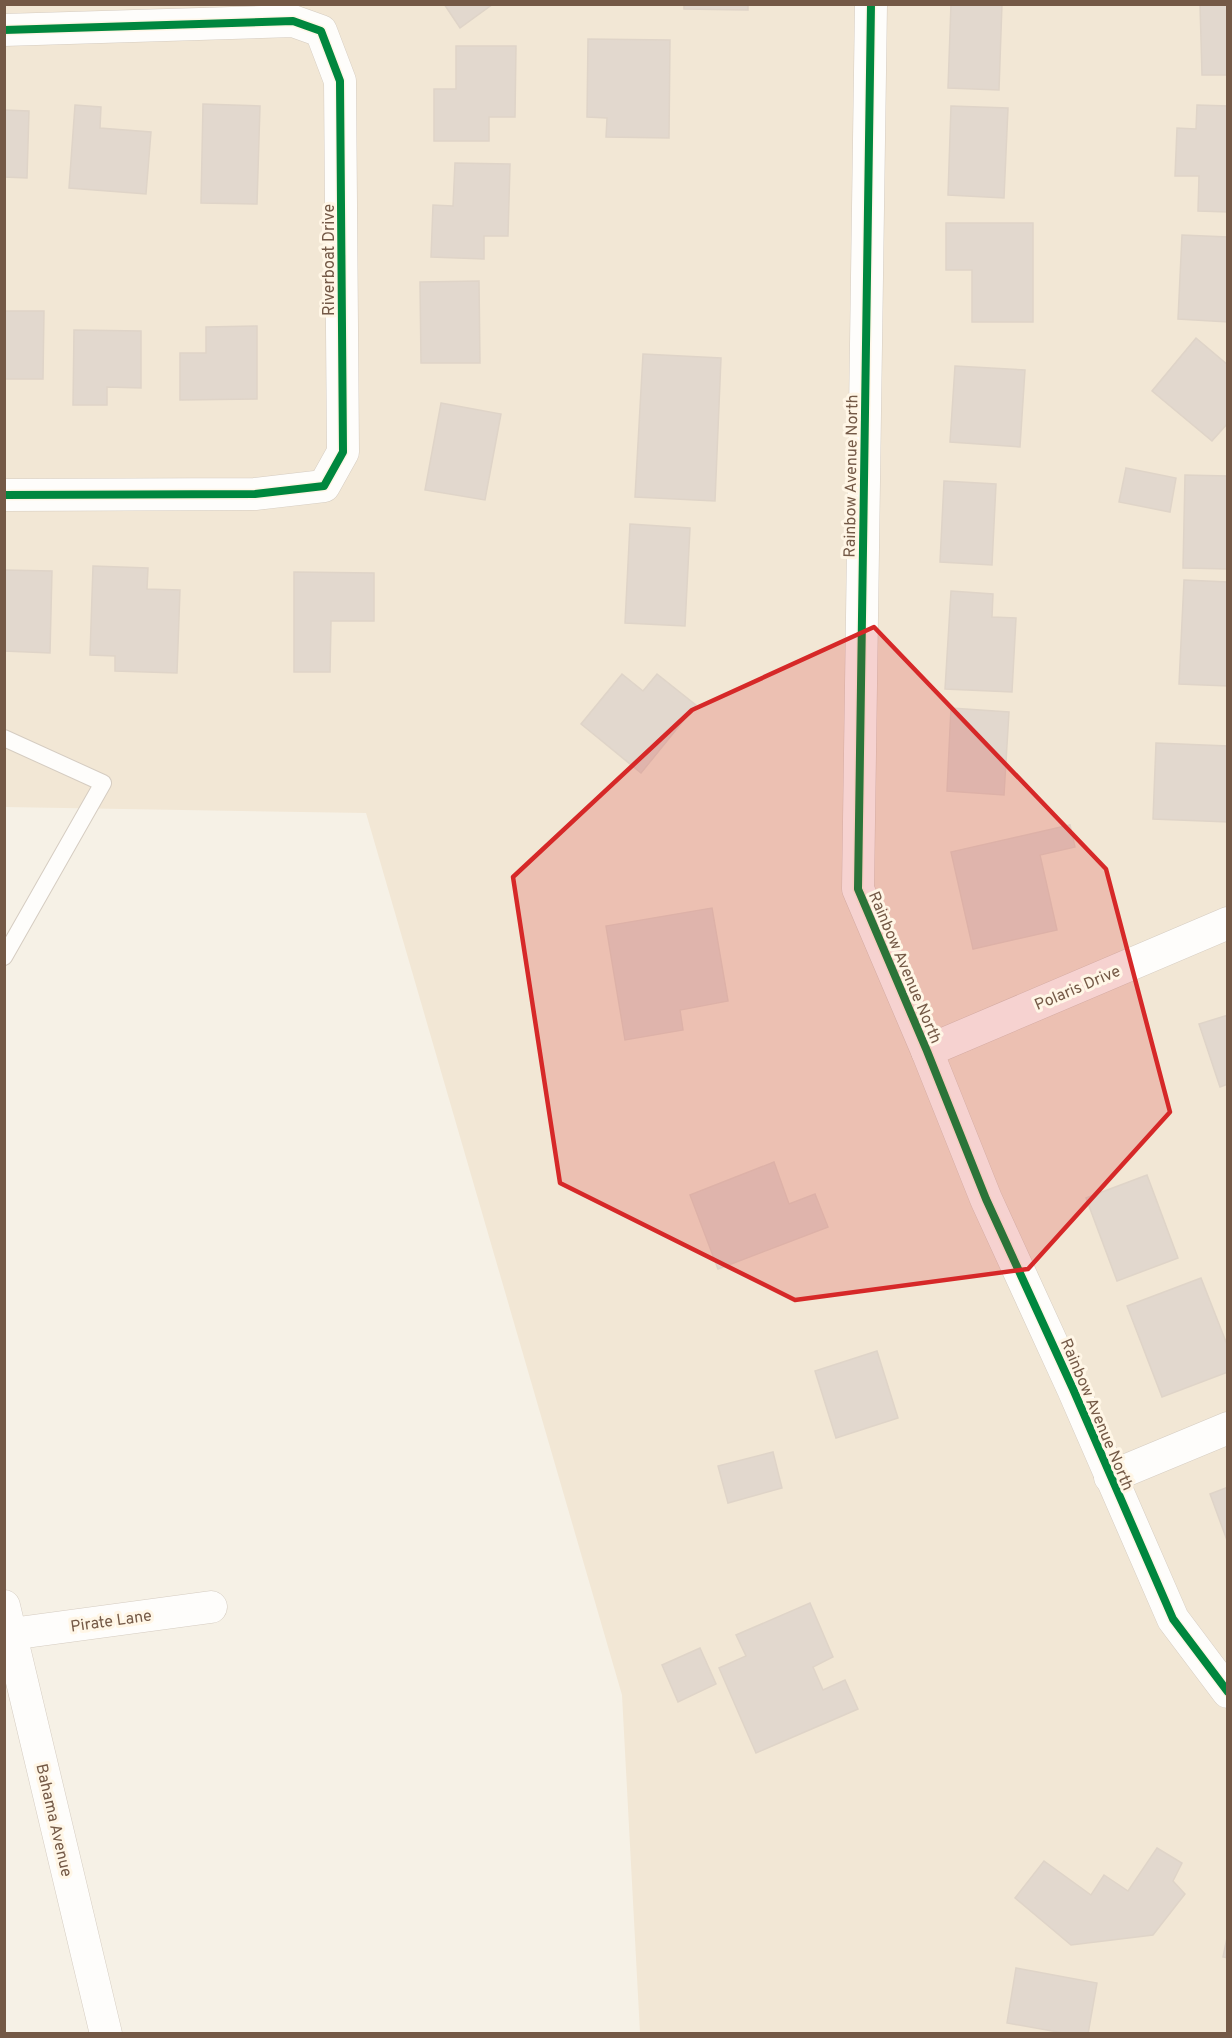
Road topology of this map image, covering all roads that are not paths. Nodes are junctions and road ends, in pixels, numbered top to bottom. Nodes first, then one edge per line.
1 (871, 4) edge
2 (4, 30) edge
3 (4, 495) edge
4 (4, 738) edge
5 (1227, 923) edge
6 (4, 957) edge
7 (927, 1051) junction
8 (1227, 1428) edge
9 (1110, 1477) junction
10 (212, 1607) dead end
11 (8, 1620) edge
12 (1227, 1692) edge
13 (106, 2034) edge

1 - 7 street, Rainbow Avenue North
2 - 3 street, Riverboat Drive
4 - 6 lane
5 - 7 street, Polaris Drive
7 - 9 street, Rainbow Avenue North
8 - 9 street
9 - 12 street, Rainbow Avenue North
10 - 11 street, Pirate Lane
11 - 13 street, Bahama Avenue

